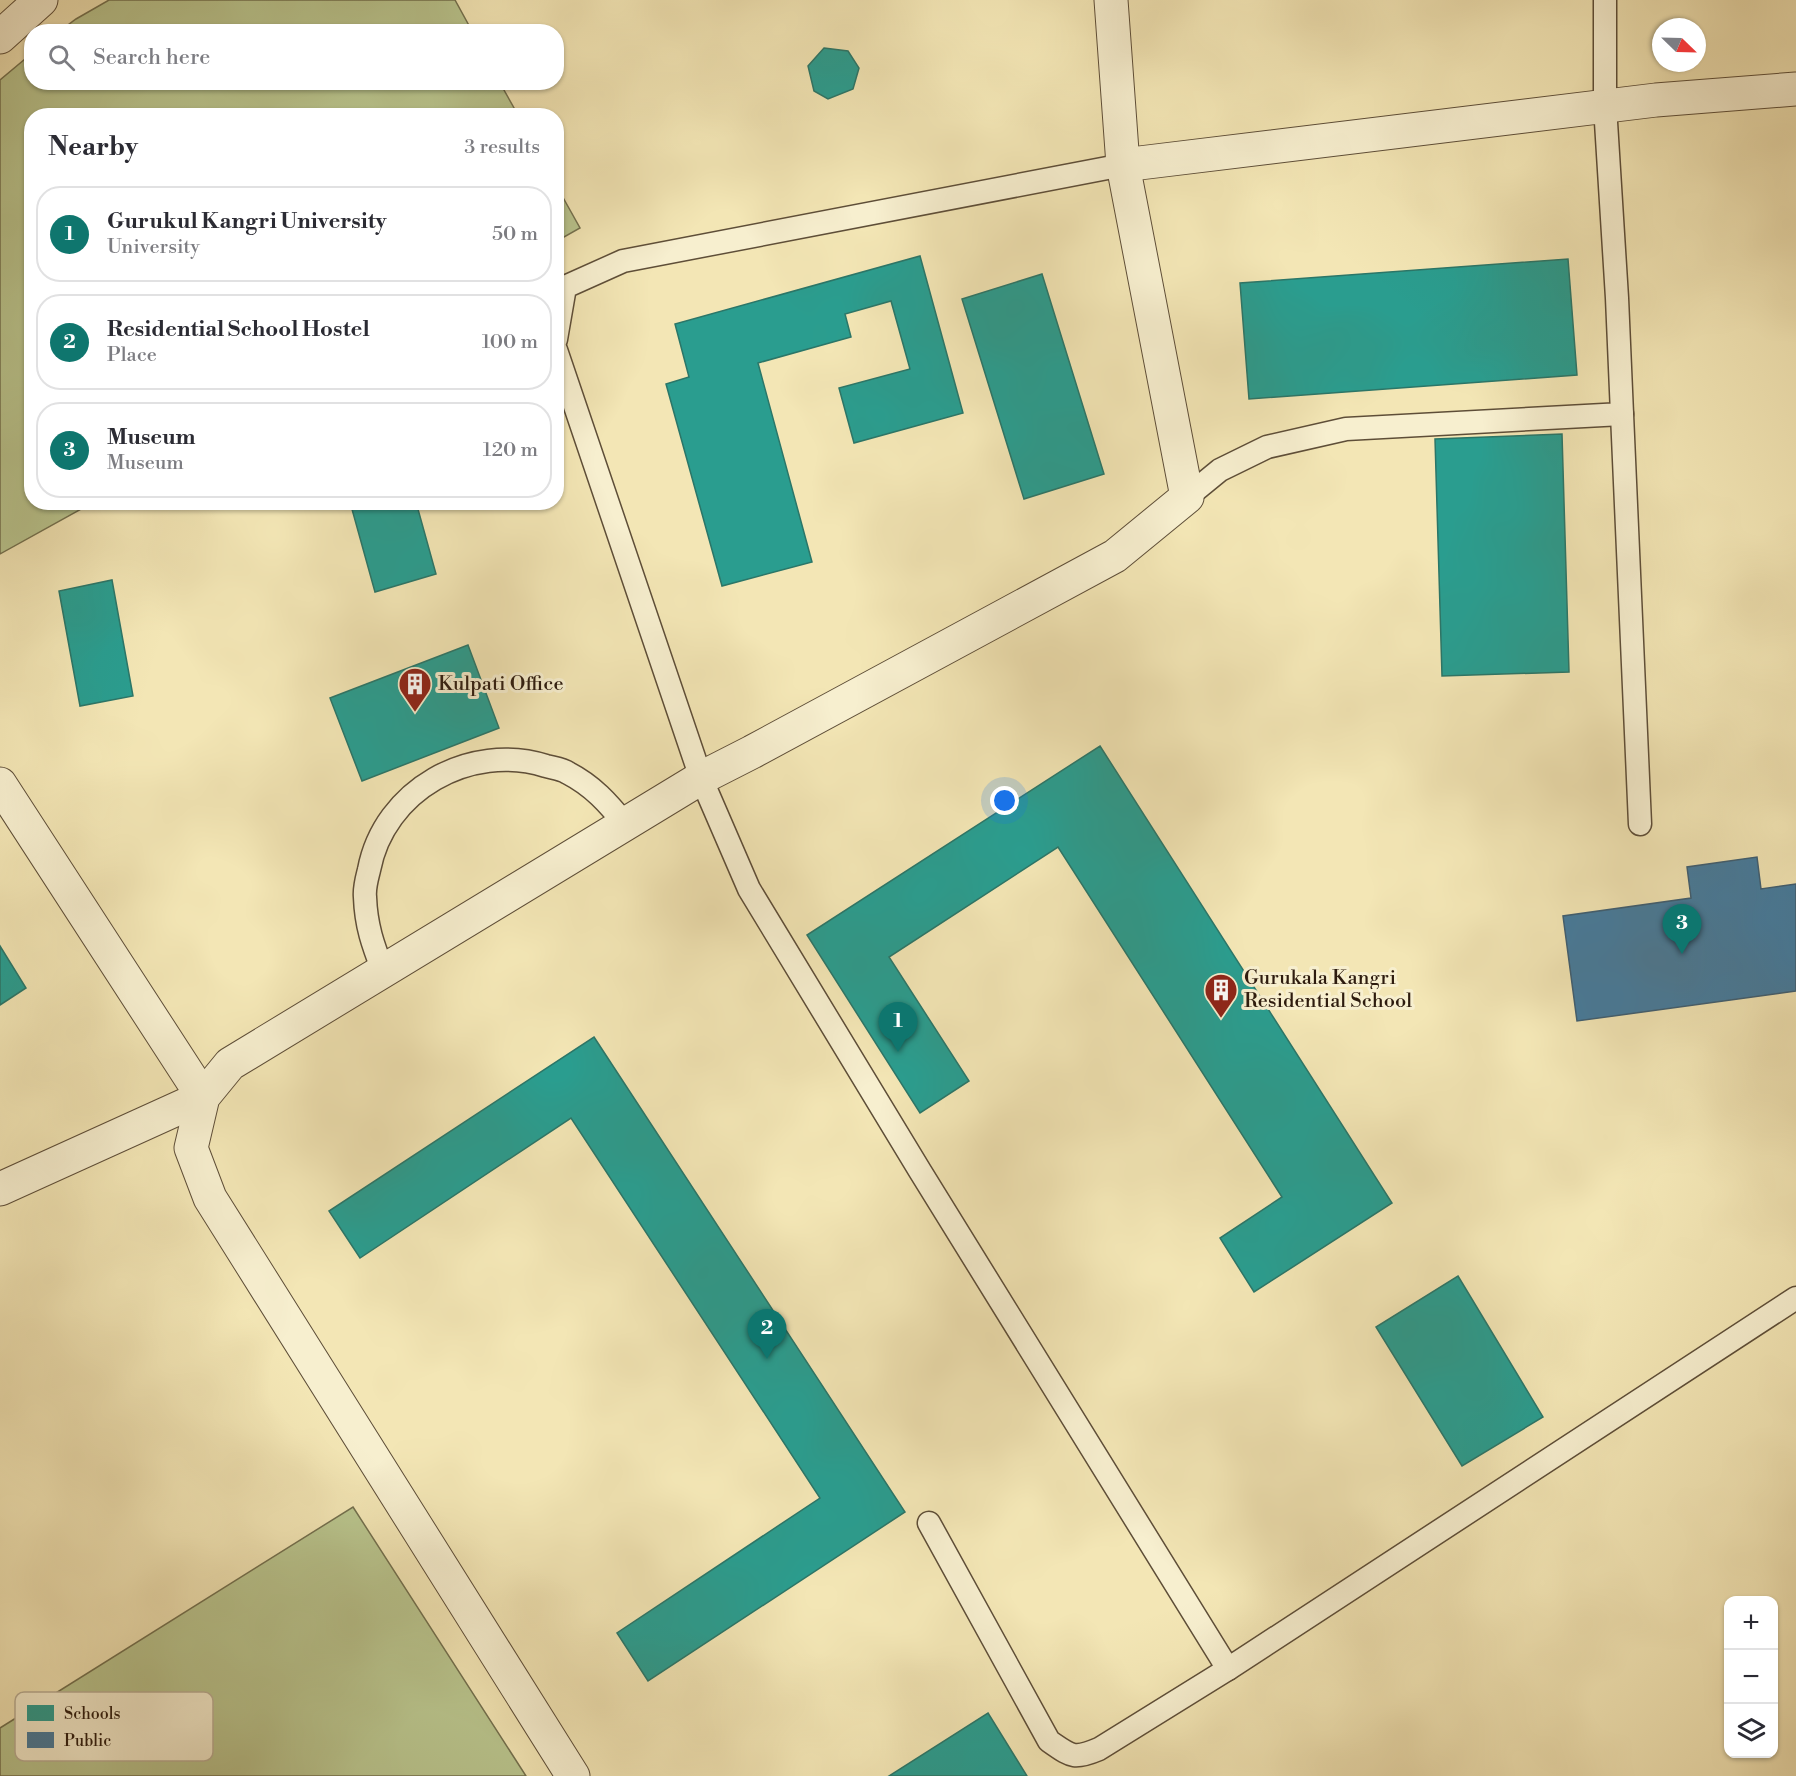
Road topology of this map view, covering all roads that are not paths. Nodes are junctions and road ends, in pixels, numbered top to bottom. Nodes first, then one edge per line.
1 (41, 0) edge
2 (1111, 0) edge
3 (1605, 0) edge
4 (0, 37) edge
5 (1796, 89) edge
6 (1605, 106) junction
7 (1123, 165) junction
8 (564, 293) edge
9 (564, 374) edge
10 (1622, 414) junction
11 (1187, 497) junction
12 (700, 778) junction
13 (0, 784) edge
14 (625, 824) junction
15 (1640, 824) dead end
16 (383, 971) junction
17 (203, 1097) junction
18 (0, 1189) edge
19 (1796, 1298) edge
20 (928, 1523) dead end
21 (1228, 1669) junction
22 (573, 1776) edge

1 - 4 street
2 - 7 street
3 - 6 lane
5 - 6 street
6 - 7 street
6 - 10 lane
7 - 8 lane
7 - 11 street
9 - 12 lane
10 - 11 lane
10 - 15 lane
11 - 12 street
12 - 14 street
12 - 21 lane
13 - 17 street
14 - 16 street
14 - 16 lane
16 - 17 street
17 - 18 street
17 - 22 street
19 - 21 lane
20 - 21 lane

